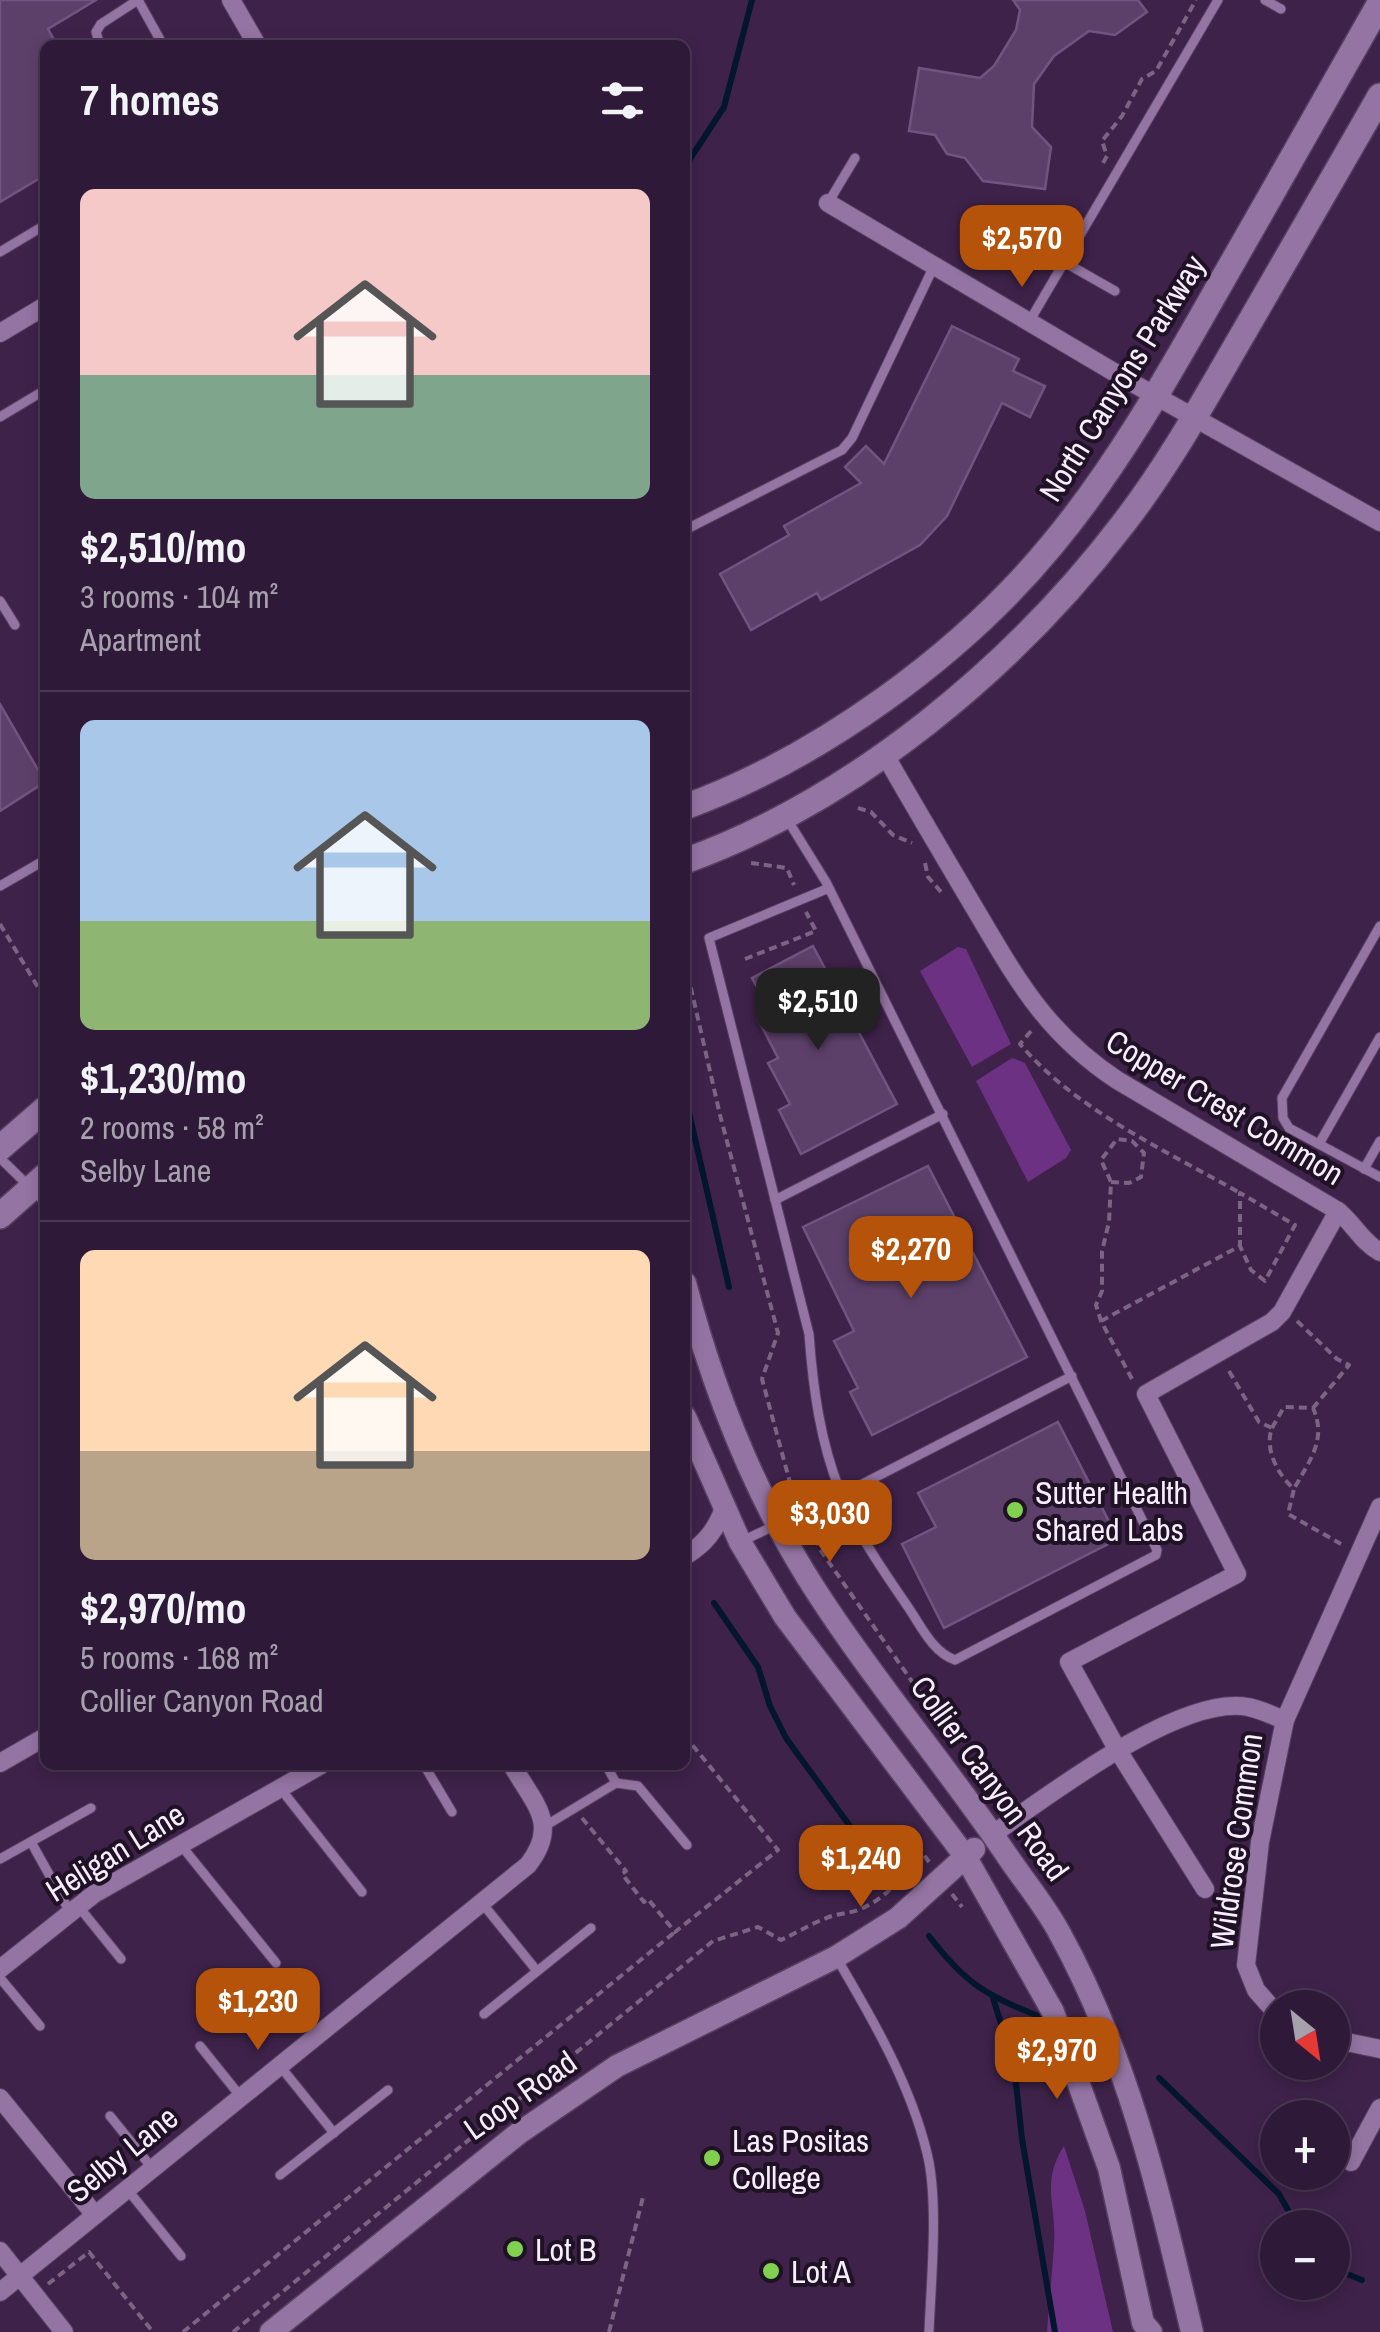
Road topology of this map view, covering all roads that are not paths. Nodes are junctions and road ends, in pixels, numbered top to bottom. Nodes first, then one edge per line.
1 (138, 0) edge
2 (231, 0) edge
3 (1218, 0) edge
4 (1266, 0) edge
5 (1380, 3) edge
6 (1281, 9) dead end
7 (98, 40) edge
8 (161, 40) edge
9 (253, 40) edge
10 (1380, 96) edge
11 (855, 158) dead end
12 (828, 203) joint
13 (40, 228) edge
14 (0, 252) edge
15 (1064, 262) junction
16 (934, 266) junction
17 (1115, 291) dead end
18 (40, 309) edge
19 (1029, 322) junction
20 (0, 333) edge
21 (40, 393) edge
22 (1155, 395) junction
23 (0, 417) edge
24 (1194, 417) junction
25 (1380, 522) edge
26 (690, 527) edge
27 (0, 601) edge
28 (15, 626) dead end
29 (885, 755) junction
30 (690, 805) edge
31 (786, 817) junction
32 (690, 859) edge
33 (40, 863) edge
34 (0, 886) edge
35 (829, 888) junction
36 (1380, 926) edge
37 (1380, 1037) edge
38 (40, 1113) edge
39 (943, 1114) junction
40 (1380, 1142) edge
41 (1320, 1144) junction
42 (0, 1148) edge
43 (0, 1158) edge
44 (1364, 1169) junction
45 (1380, 1178) edge
46 (40, 1188) edge
47 (775, 1200) junction
48 (1338, 1212) junction
49 (0, 1216) edge
50 (1380, 1252) edge
51 (690, 1299) edge
52 (1072, 1376) junction
53 (690, 1429) edge
54 (841, 1495) junction
55 (1380, 1507) edge
56 (724, 1508) junction
57 (777, 1525) junction
58 (740, 1542) junction
59 (690, 1553) edge
60 (1285, 1720) junction
61 (40, 1741) edge
62 (1117, 1749) junction
63 (0, 1763) edge
64 (312, 1770) edge
65 (427, 1770) edge
66 (515, 1770) edge
67 (609, 1770) edge
68 (616, 1783) junction
69 (280, 1788) junction
70 (91, 1808) dead end
71 (452, 1812) dead end
72 (544, 1826) junction
73 (992, 1834) junction
74 (31, 1842) junction
75 (180, 1844) junction
76 (686, 1844) dead end
77 (965, 1856) junction
78 (0, 1859) edge
79 (1205, 1889) dead end
80 (362, 1892) dead end
81 (482, 1902) junction
82 (74, 1909) junction
83 (591, 1928) dead end
84 (836, 1956) junction
85 (122, 1960) dead end
86 (276, 1962) dead end
87 (0, 1969) edge
88 (537, 1970) junction
89 (0, 1978) edge
90 (1260, 1995) edge
91 (484, 2014) dead end
92 (40, 2026) dead end
93 (1350, 2042) edge
94 (200, 2046) dead end
95 (1380, 2049) edge
96 (280, 2066) junction
97 (388, 2090) dead end
98 (241, 2097) junction
99 (0, 2098) edge
100 (1380, 2108) edge
101 (110, 2116) dead end
102 (334, 2133) junction
103 (1351, 2162) dead end
104 (153, 2168) junction
105 (280, 2175) dead end
106 (127, 2189) junction
107 (95, 2215) junction
108 (0, 2252) edge
109 (181, 2256) dead end
110 (20, 2276) junction
111 (0, 2292) edge
112 (64, 2332) edge
113 (270, 2332) edge
114 (929, 2332) edge
115 (1151, 2332) edge
116 (1192, 2332) edge

1 - 7 lane
1 - 8 lane
2 - 9 street
3 - 15 lane
4 - 6 lane
5 - 22 main road, North Canyons Parkway
10 - 24 main road
11 - 12 lane
12 - 16 street
13 - 14 lane
15 - 17 lane
15 - 19 lane
16 - 19 street
16 - 26 lane
18 - 20 street
19 - 22 street
21 - 23 lane
22 - 24 street
22 - 30 main road, North Canyons Parkway
24 - 25 street
24 - 29 main road
27 - 28 lane
29 - 31 main road
29 - 48 street, Copper Crest Common
31 - 32 main road
31 - 35 lane
33 - 34 lane
35 - 39 lane
35 - 47 lane
36 - 41 lane
37 - 41 lane
38 - 42 main road
39 - 47 lane
39 - 52 lane
40 - 44 lane
41 - 44 lane
43 - 46 lane
44 - 45 lane
46 - 49 main road
47 - 54 lane
48 - 50 street, Copper Crest Common
48 - 62 street
51 - 57 street, Collier Canyon Road
52 - 54 lane
52 - 54 lane
53 - 56 street, Collier Canyon Road
54 - 57 lane
55 - 60 street, Wildrose Common
56 - 58 street, Collier Canyon Road
56 - 59 street
57 - 58 lane
57 - 73 street, Collier Canyon Road
58 - 77 street, Collier Canyon Road
60 - 62 street
60 - 90 street, Wildrose Common
61 - 63 street
62 - 73 street
62 - 79 street
64 - 69 street, Heligan Lane
65 - 71 lane
66 - 72 street
67 - 68 lane
68 - 72 lane
68 - 76 lane
69 - 75 street, Heligan Lane
69 - 80 lane
70 - 74 lane
72 - 81 street, Selby Lane
73 - 77 street, Loop Road
73 - 116 street, Collier Canyon Road
74 - 78 lane
74 - 82 lane
75 - 82 street, Heligan Lane
75 - 86 lane
77 - 84 street, Loop Road
77 - 115 street, Collier Canyon Road
81 - 88 lane
81 - 96 street, Selby Lane
82 - 85 lane
82 - 87 street, Heligan Lane
83 - 88 lane
84 - 113 street, Loop Road
84 - 114 lane
88 - 91 lane
89 - 92 lane
93 - 95 street
94 - 98 lane
96 - 98 street, Selby Lane
96 - 102 lane
97 - 102 lane
98 - 104 street, Selby Lane
99 - 107 street
100 - 103 street
101 - 104 lane
102 - 105 lane
104 - 106 street, Selby Lane
106 - 107 street, Selby Lane
106 - 109 lane
107 - 110 street, Selby Lane
108 - 110 street
110 - 111 street, Selby Lane
110 - 112 street

